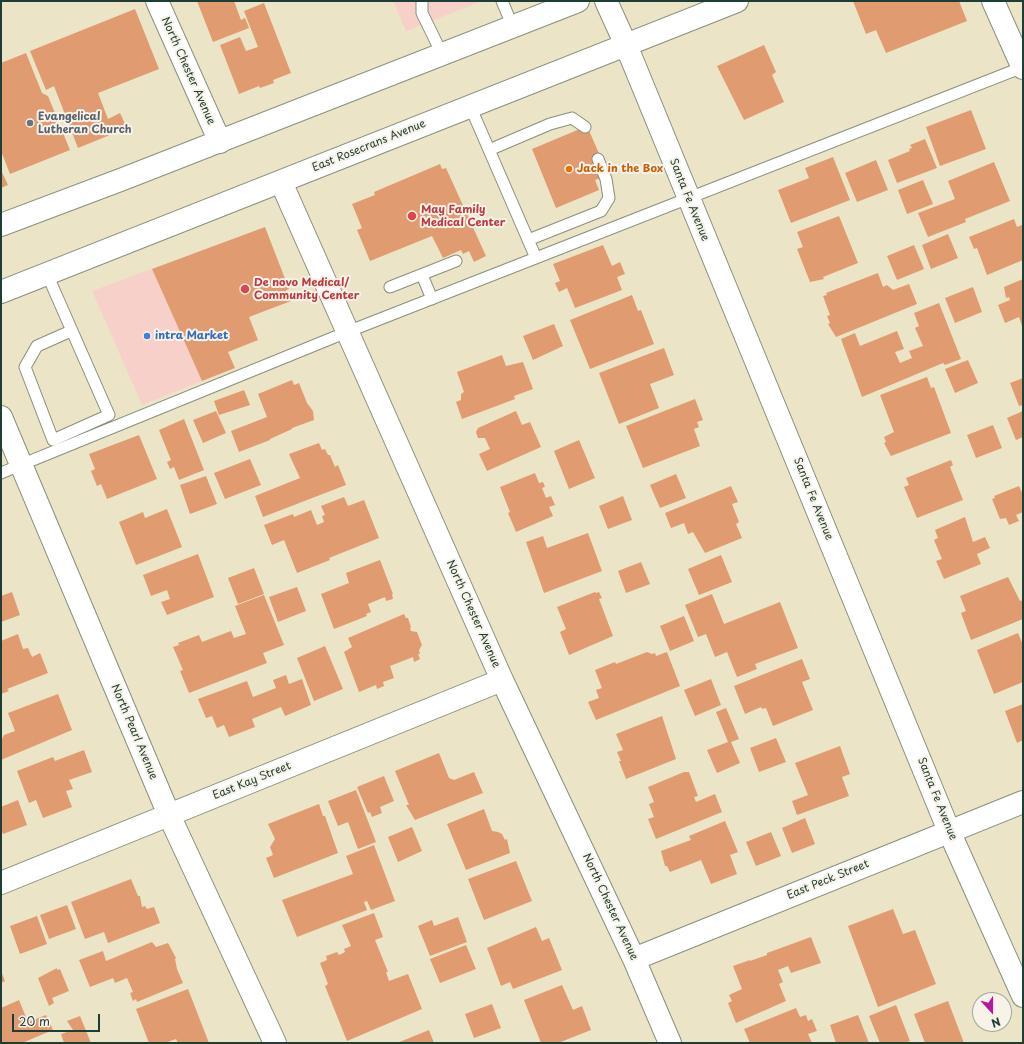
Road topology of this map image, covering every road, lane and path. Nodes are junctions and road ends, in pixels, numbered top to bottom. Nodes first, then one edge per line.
1 (157, 1) edge
2 (422, 1) edge
3 (502, 1) edge
4 (578, 1) edge
5 (606, 1) edge
6 (737, 1) edge
7 (993, 1) edge
8 (513, 26) junction
9 (626, 45) junction
10 (442, 54) junction
11 (1023, 67) edge
12 (470, 106) junction
13 (585, 126) dead end
14 (220, 142) junction
15 (489, 150) junction
16 (598, 158) dead end
17 (281, 182) junction
18 (688, 197) junction
19 (1, 225) edge
20 (528, 240) junction
21 (536, 258) junction
22 (456, 261) dead end
23 (47, 274) junction
24 (422, 275) junction
25 (390, 287) dead end
26 (1, 292) edge
27 (432, 299) junction
28 (71, 331) junction
29 (347, 332) junction
30 (1, 417) edge
31 (21, 465) junction
32 (1, 473) edge
33 (502, 680) junction
34 (1023, 802) edge
35 (169, 815) junction
36 (949, 831) junction
37 (1, 883) edge
38 (634, 960) junction
39 (1023, 996) edge
40 (275, 1043) edge
41 (670, 1043) edge

1 - 14 street, North Chester Avenue
2 - 10 lane
3 - 8 lane
4 - 8 street
5 - 9 street, Santa Fe Avenue
6 - 9 street, East Rosecrans Avenue
7 - 11 street
8 - 10 street
9 - 12 street, East Rosecrans Avenue
9 - 18 street, Santa Fe Avenue
10 - 14 street
11 - 18 lane
12 - 15 lane
12 - 17 street, East Rosecrans Avenue
13 - 15 lane
14 - 19 street
15 - 20 lane
16 - 20 lane
17 - 23 street, East Rosecrans Avenue
17 - 29 street, North Chester Avenue
18 - 21 lane
18 - 36 street, Santa Fe Avenue
20 - 21 lane
21 - 27 lane
22 - 24 lane
23 - 26 street, East Rosecrans Avenue
23 - 28 lane
24 - 25 lane
24 - 27 lane
27 - 29 lane
28 - 28 lane
29 - 31 lane
29 - 33 street, North Chester Avenue
30 - 31 street, North Pearl Avenue
31 - 32 lane
31 - 35 street, North Pearl Avenue
33 - 35 street, East Kay Street
33 - 38 street, North Chester Avenue
34 - 36 street, East Peck Street
35 - 37 street, East Kay Street
35 - 40 street, North Pearl Avenue
36 - 38 street, East Peck Street
36 - 39 street, Santa Fe Avenue
38 - 41 street, North Chester Avenue

